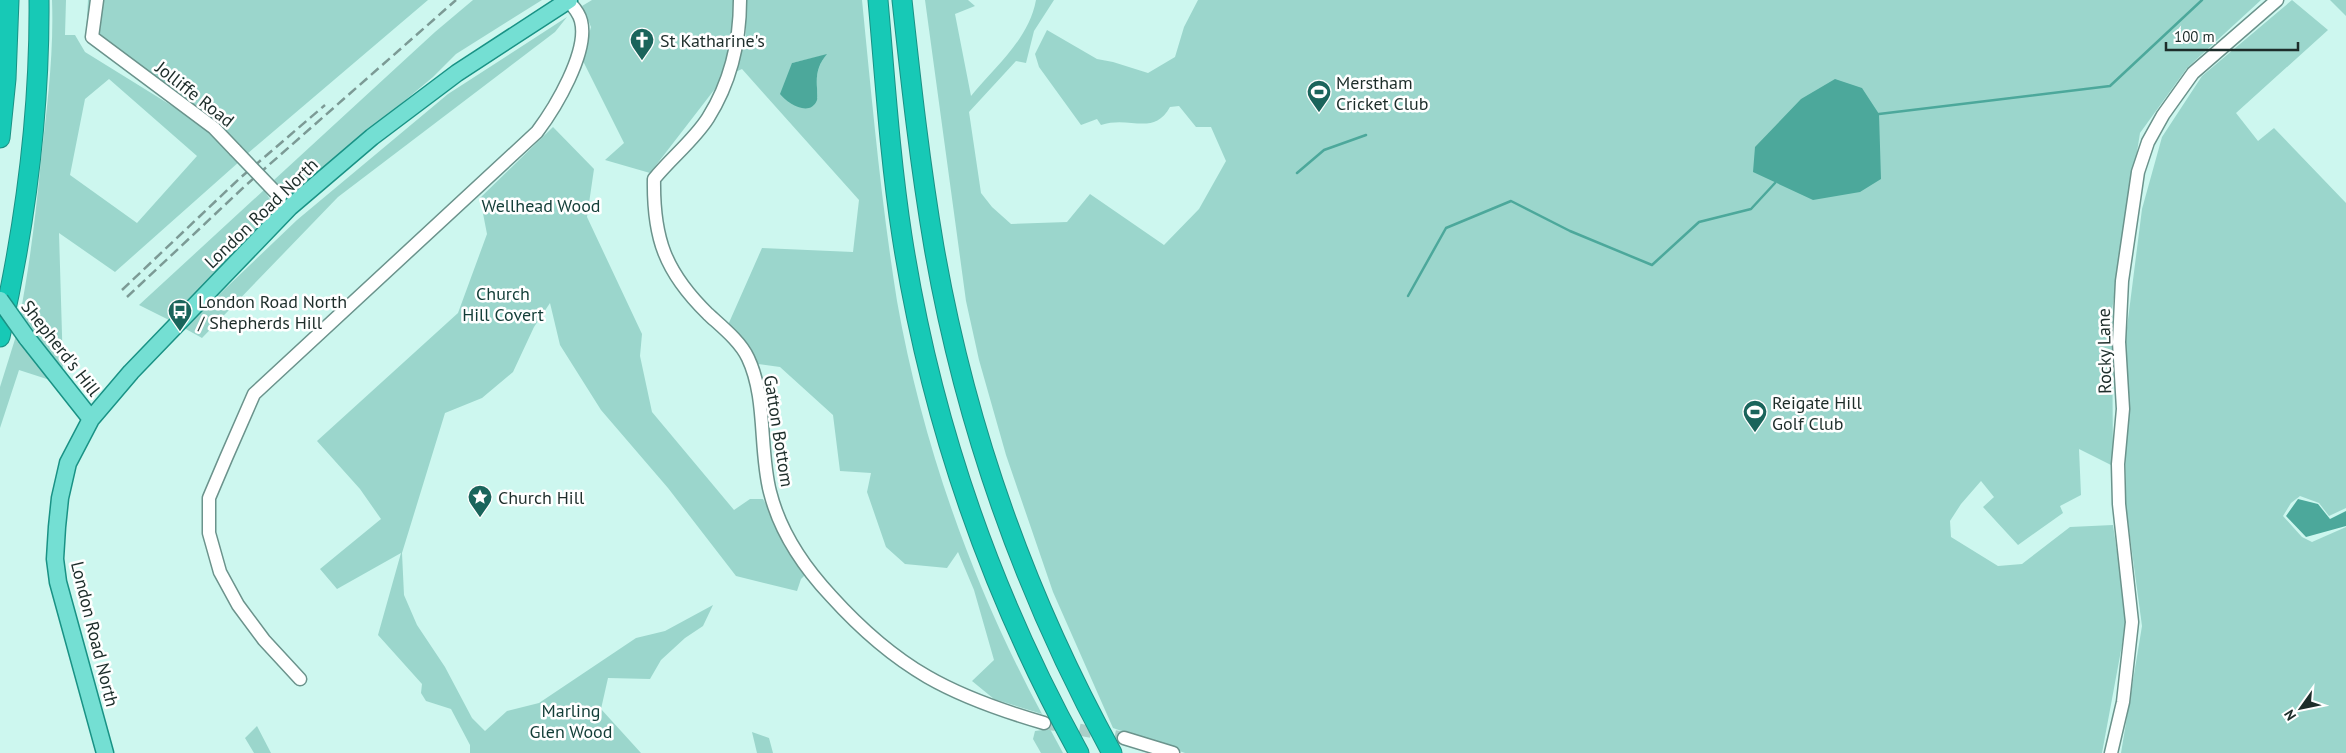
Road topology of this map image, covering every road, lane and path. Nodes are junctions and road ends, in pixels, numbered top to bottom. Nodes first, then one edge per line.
1 (9, 0) edge
2 (39, 0) edge
3 (97, 0) edge
4 (569, 0) edge
5 (740, 0) edge
6 (878, 0) edge
7 (902, 0) edge
8 (2277, 0) edge
9 (0, 138) edge
10 (286, 202) junction
11 (0, 300) edge
12 (0, 337) edge
13 (92, 419) junction
14 (300, 679) dead end
15 (1044, 723) tunnel mouth
16 (1124, 738) tunnel mouth
17 (105, 753) edge
18 (1079, 753) edge
19 (1112, 753) edge
20 (1173, 753) edge
21 (2111, 753) edge

1 - 9 highway
2 - 12 highway
3 - 10 street, Jolliffe Road, bridge
4 - 10 main road, London Road North
4 - 14 street
5 - 15 street, Gatton Bottom
6 - 18 highway
7 - 19 highway
8 - 21 street, Rocky Lane
10 - 13 main road, London Road North
11 - 13 main road, Shepherd's Hill, bridge
13 - 17 main road, London Road North
16 - 20 street

